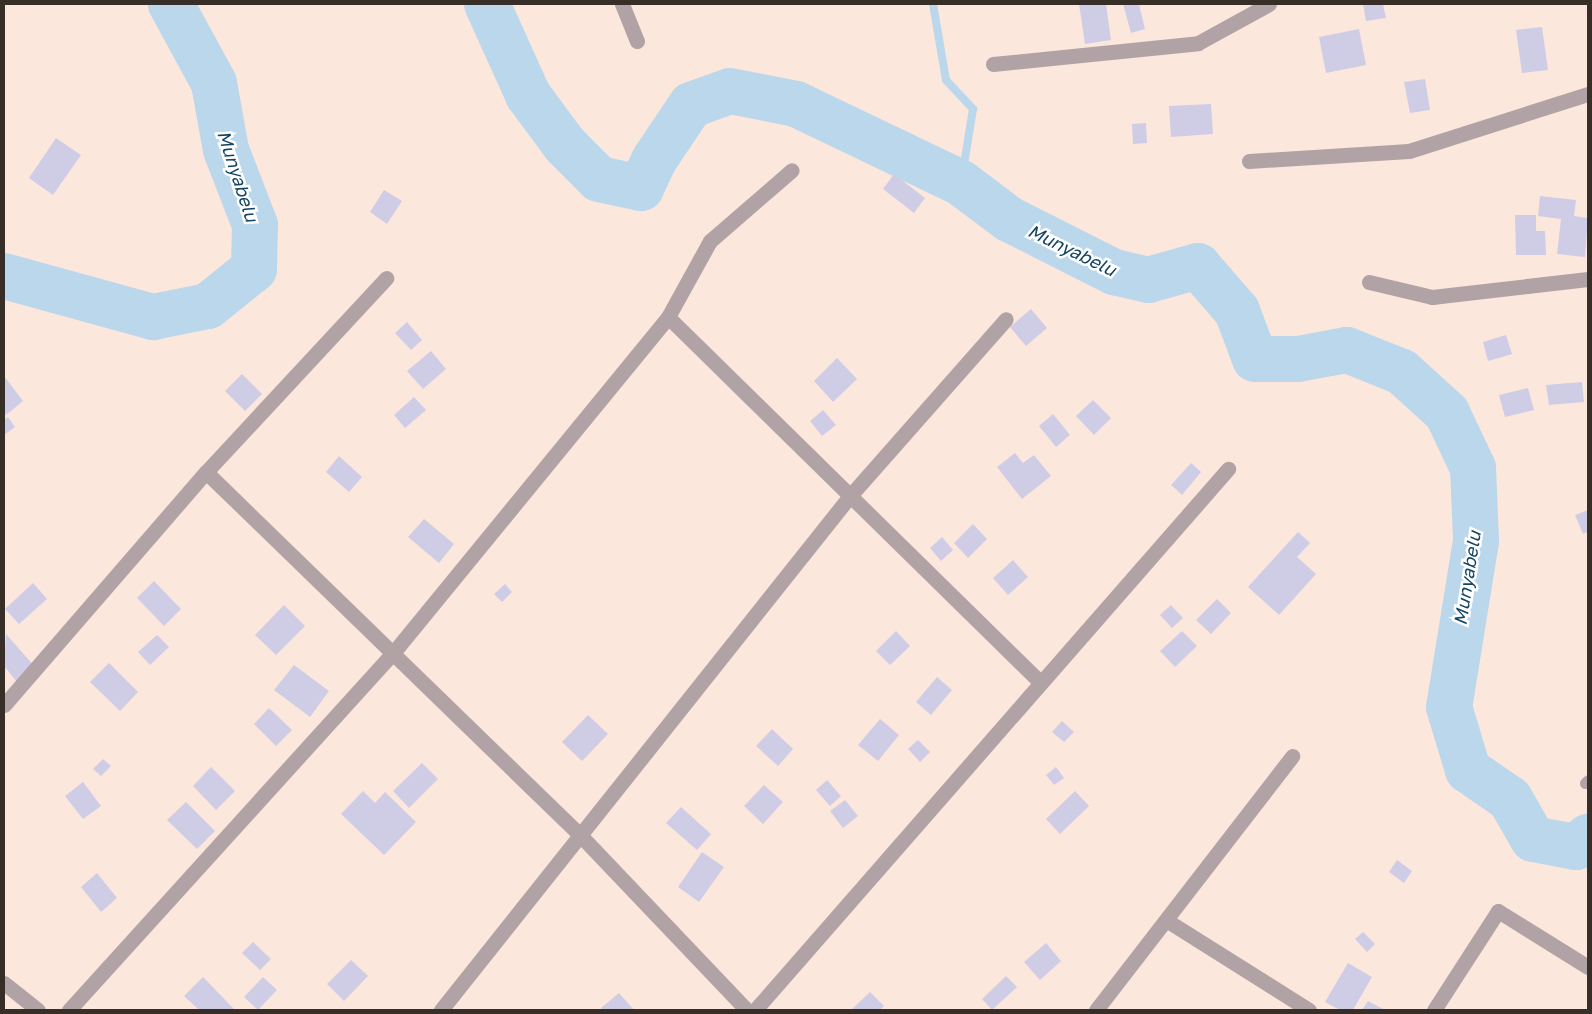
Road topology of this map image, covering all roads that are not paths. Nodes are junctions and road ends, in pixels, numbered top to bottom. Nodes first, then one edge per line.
1 (622, 4) edge
2 (1269, 4) edge
3 (637, 40) dead end
4 (993, 64) dead end
5 (1588, 94) edge
6 (1249, 161) dead end
7 (792, 170) dead end
8 (386, 278) dead end
9 (1588, 279) edge
10 (1369, 282) dead end
11 (668, 317) junction
12 (1006, 318) dead end
13 (1228, 469) dead end
14 (206, 472) junction
15 (849, 497) junction
16 (393, 653) junction
17 (1040, 682) junction
18 (4, 705) edge
19 (1292, 756) dead end
20 (582, 837) junction
21 (1166, 920) junction
22 (1588, 967) edge
23 (4, 984) edge
24 (38, 1010) edge
25 (69, 1010) edge
26 (441, 1010) edge
27 (747, 1010) edge
28 (755, 1010) edge
29 (1096, 1010) edge
30 (1309, 1010) edge
31 (1434, 1010) edge

1 - 3 street
2 - 4 street
5 - 6 street
7 - 11 street
8 - 14 street
9 - 10 street
11 - 15 street
11 - 16 street
12 - 15 street
13 - 17 street
14 - 16 street
14 - 18 street
15 - 17 street
15 - 20 street
16 - 20 street
16 - 25 street
17 - 28 street
19 - 21 street
20 - 26 street
20 - 27 street
21 - 29 street
21 - 30 street
22 - 31 street
23 - 24 street

